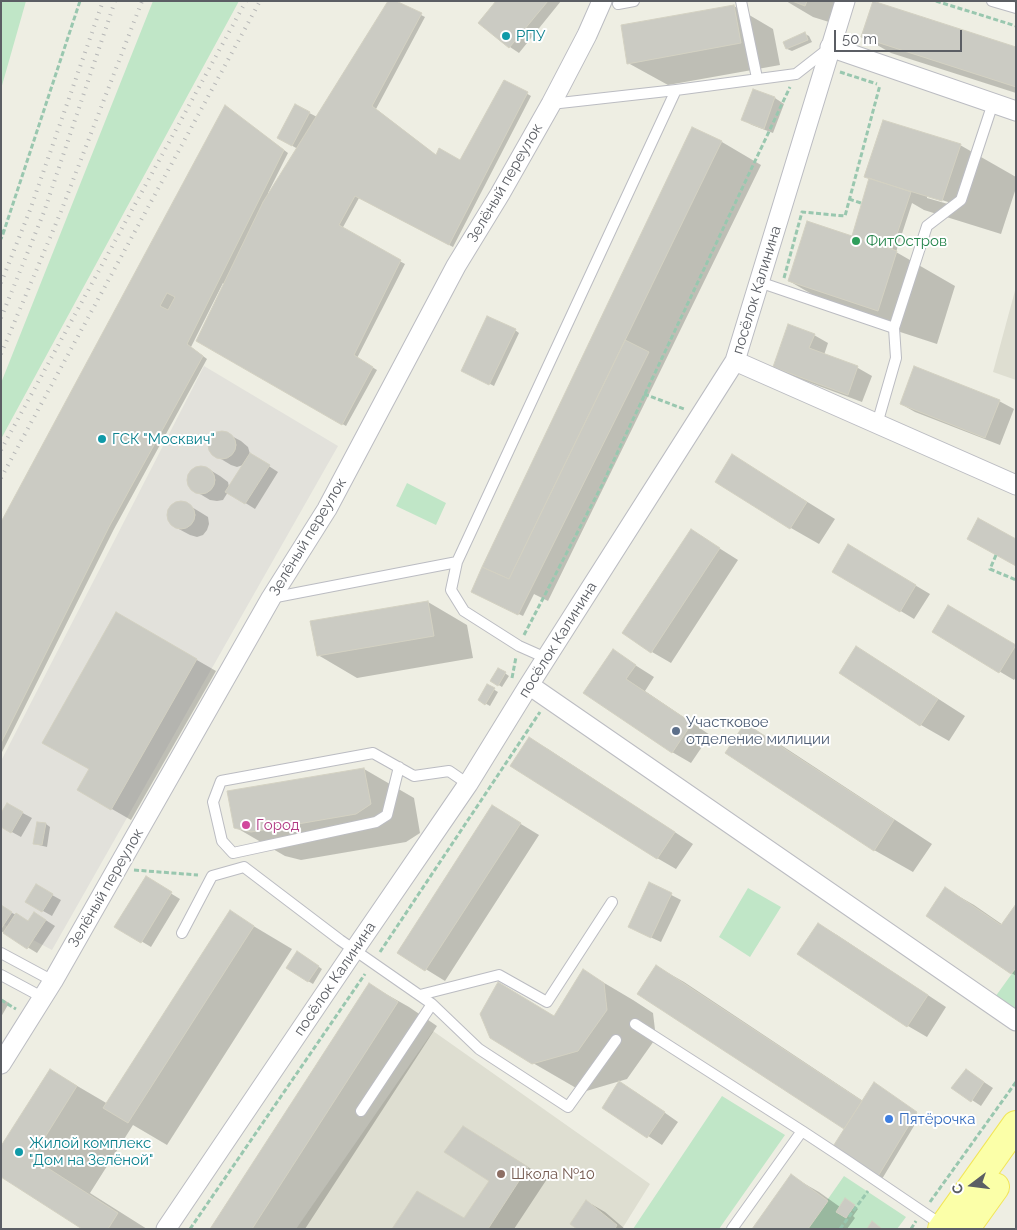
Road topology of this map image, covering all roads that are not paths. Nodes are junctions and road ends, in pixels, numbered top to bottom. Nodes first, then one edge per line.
1 (634, 1) edge
2 (741, 1) edge
3 (845, 1) edge
4 (992, 1) edge
5 (610, 3) edge
6 (1016, 8) edge
7 (830, 47) junction
8 (757, 78) junction
9 (676, 90) junction
10 (993, 103) junction
11 (551, 104) junction
12 (1016, 111) edge
13 (759, 282) junction
14 (894, 328) junction
15 (735, 361) junction
16 (877, 424) junction
17 (1016, 485) edge
18 (457, 562) junction
19 (272, 598) junction
20 (546, 658) junction
21 (529, 685) junction
22 (399, 767) junction
23 (468, 784) junction
24 (612, 902) dead end
25 (182, 933) dead end
26 (355, 949) junction
27 (1, 953) edge
28 (3, 980) edge
29 (53, 981) junction
30 (420, 995) junction
31 (42, 998) junction
32 (432, 1004) junction
33 (1016, 1021) edge
34 (636, 1024) dead end
35 (616, 1040) dead end
36 (1, 1064) edge
37 (361, 1111) dead end
38 (1016, 1125) edge
39 (802, 1131) junction
40 (1016, 1156) edge
41 (943, 1224) edge
42 (166, 1229) edge
43 (732, 1229) edge

1 - 5 lane
2 - 8 lane
3 - 7 street, посёлок Калинина
4 - 6 lane
5 - 11 street, Зелёный переулок
7 - 8 lane
7 - 10 street
7 - 13 street, посёлок Калинина
8 - 9 lane
9 - 11 lane
9 - 18 lane
10 - 12 street
10 - 14 lane
11 - 19 street, Зелёный переулок
13 - 14 lane
13 - 15 street, посёлок Калинина
14 - 16 lane
15 - 16 street
15 - 20 street, посёлок Калинина
16 - 17 street
18 - 19 lane
18 - 20 lane
19 - 29 street, Зелёный переулок
20 - 21 street, посёлок Калинина
21 - 23 street, посёлок Калинина
21 - 33 street
22 - 22 lane
22 - 23 lane
23 - 26 street, посёлок Калинина
24 - 30 lane
25 - 26 lane
26 - 30 lane
26 - 42 street, посёлок Калинина
27 - 29 lane
28 - 31 lane
29 - 31 street, Зелёный переулок
30 - 32 lane
31 - 36 street, Зелёный переулок
32 - 35 lane
32 - 37 lane
34 - 39 lane
38 - 41 main road
39 - 41 lane
39 - 43 lane
40 - 41 main road

